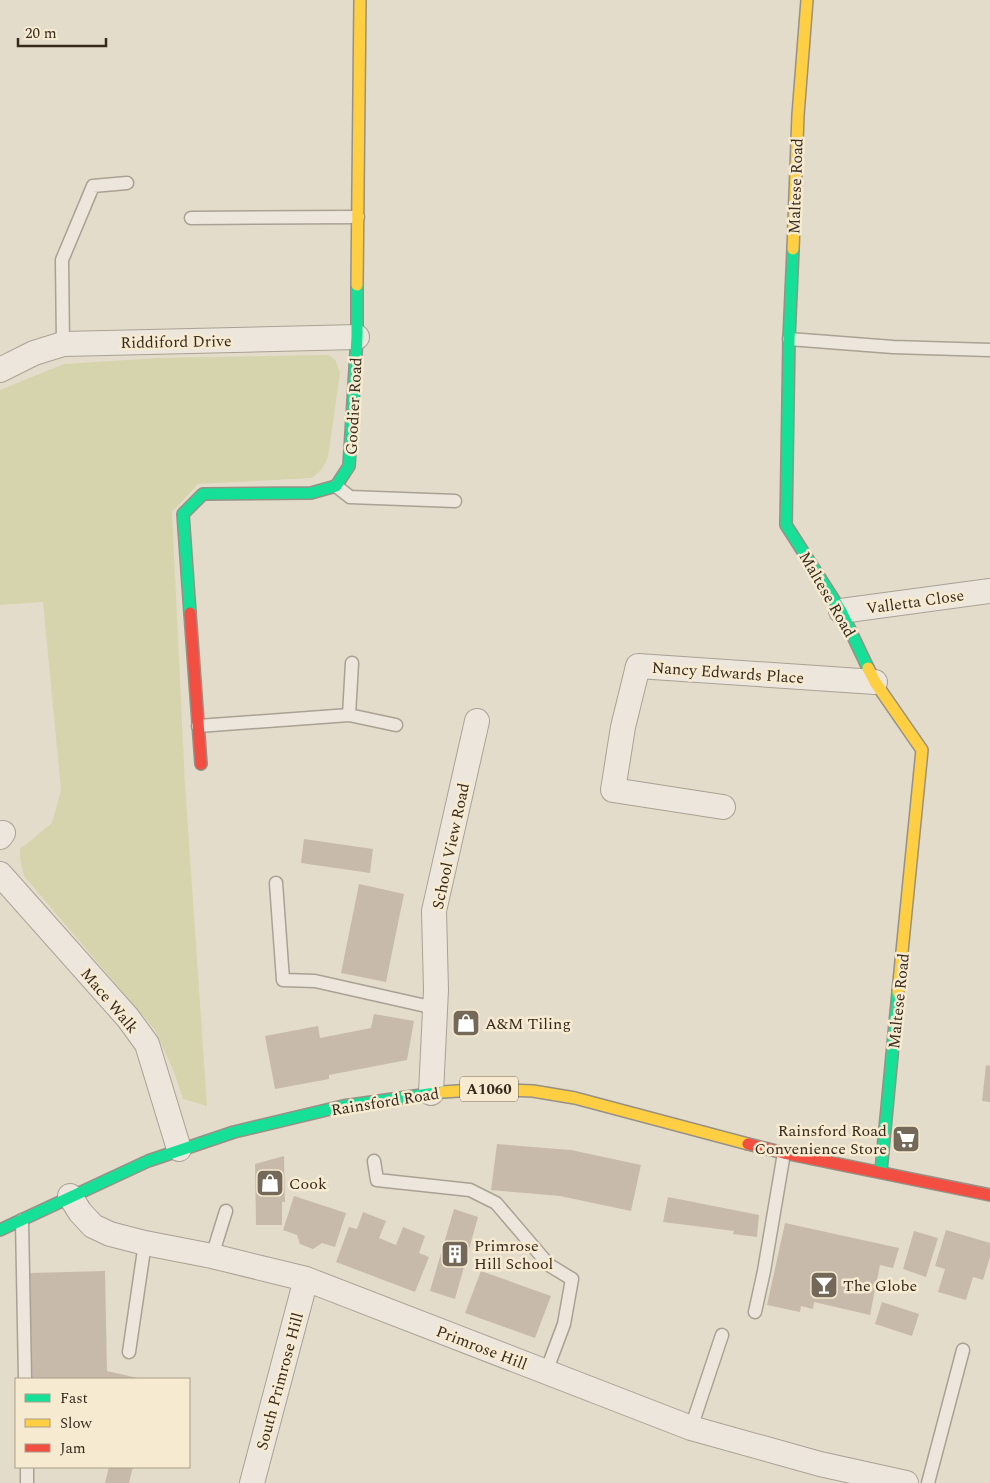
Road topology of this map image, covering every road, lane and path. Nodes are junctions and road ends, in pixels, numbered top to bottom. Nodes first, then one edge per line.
1 (360, 0) edge
2 (807, 0) edge
3 (127, 183) dead end
4 (358, 217) junction
5 (191, 218) dead end
6 (357, 337) junction
7 (789, 339) junction
8 (63, 344) junction
9 (990, 350) edge
10 (0, 370) edge
11 (336, 486) junction
12 (454, 501) dead end
13 (990, 591) edge
14 (841, 611) junction
15 (352, 663) dead end
16 (875, 682) junction
17 (349, 715) junction
18 (477, 721) dead end
19 (396, 725) dead end
20 (198, 726) junction
21 (200, 764) dead end
22 (722, 807) dead end
23 (0, 874) edge
24 (276, 883) dead end
25 (435, 1008) junction
26 (432, 1092) junction
27 (179, 1149) junction
28 (784, 1153) junction
29 (374, 1161) dead end
30 (881, 1171) junction
31 (990, 1194) edge
32 (70, 1196) junction
33 (226, 1212) dead end
34 (22, 1220) junction
35 (0, 1230) edge
36 (145, 1243) junction
37 (212, 1256) junction
38 (306, 1279) junction
39 (755, 1312) dead end
40 (722, 1335) dead end
41 (963, 1350) dead end
42 (129, 1352) dead end
43 (546, 1372) junction
44 (25, 1378) edge
45 (691, 1428) junction
46 (27, 1468) edge
47 (28, 1483) edge
48 (252, 1483) edge
49 (906, 1483) edge
50 (928, 1483) edge

1 - 4 street, Goodier Road
2 - 7 street, Maltese Road
3 - 8 lane
4 - 5 lane
4 - 6 street, Goodier Road
6 - 8 street, Riddiford Drive
6 - 11 street, Goodier Road
7 - 9 lane
7 - 14 street, Maltese Road
8 - 10 street, Riddiford Drive
11 - 12 lane
11 - 20 street
13 - 14 street, Valletta Close
14 - 16 street, Maltese Road
15 - 17 lane
16 - 22 street, Nancy Edwards Place
16 - 30 street, Maltese Road
17 - 19 lane
17 - 20 lane
18 - 25 street, School View Road
20 - 21 street
23 - 27 street, Mace Walk
24 - 25 lane
25 - 26 street, School View Road
26 - 27 street, Rainsford Road / A1060
26 - 28 street, Rainsford Road / A1060
27 - 32 street, Rainsford Road / A1060
28 - 30 street, Rainsford Road / A1060
28 - 39 lane
29 - 43 lane
30 - 31 street, Rainsford Road / A1060
32 - 34 street, Rainsford Road / A1060
32 - 36 street, Primrose Hill
33 - 37 lane
34 - 35 street, Rainsford Road / A1060
34 - 44 lane
36 - 37 street, Primrose Hill
36 - 42 lane
37 - 38 street, Primrose Hill
38 - 43 street, Primrose Hill
38 - 48 street, South Primrose Hill
40 - 45 lane
41 - 50 lane
43 - 45 street, Primrose Hill
45 - 49 street, Primrose Hill
46 - 47 lane

